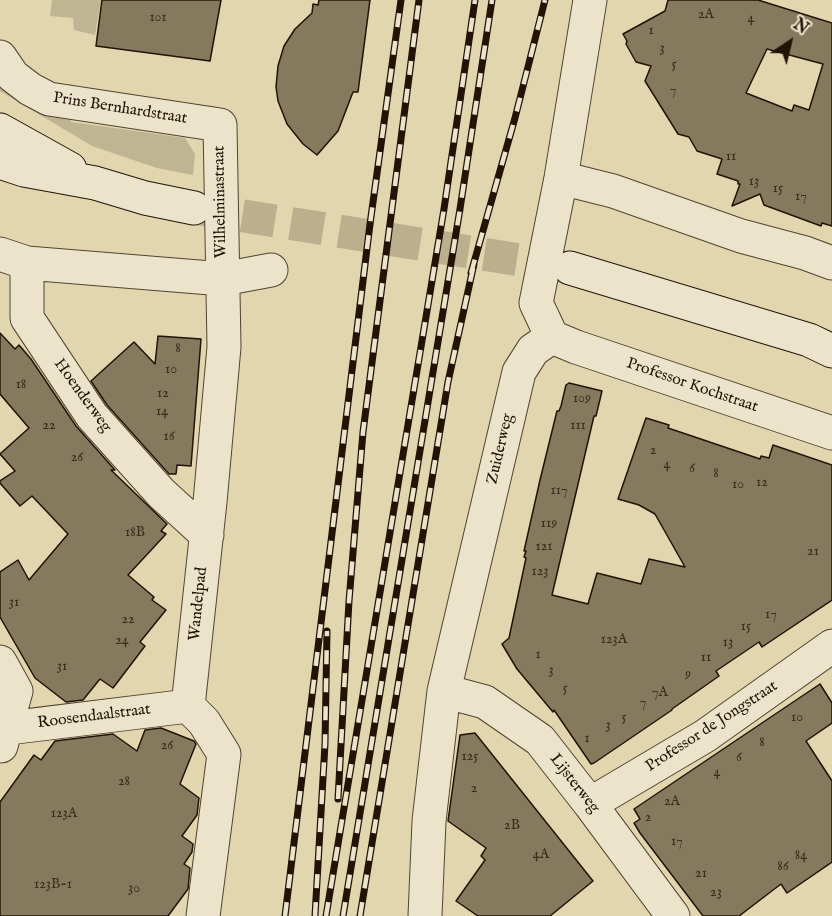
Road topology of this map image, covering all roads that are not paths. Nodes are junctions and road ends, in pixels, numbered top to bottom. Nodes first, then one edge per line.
1 (590, 0) edge
2 (0, 57) edge
3 (220, 124) joint
4 (0, 130) edge
5 (0, 162) edge
6 (561, 178) junction
7 (95, 183) junction
8 (194, 208) tunnel mouth
9 (13, 258) edge
10 (832, 263) edge
11 (570, 268) tunnel mouth
12 (272, 270) dead end
13 (223, 279) junction
14 (552, 337) junction
15 (824, 343) edge
16 (832, 433) edge
17 (207, 535) junction
18 (832, 646) edge
19 (0, 662) edge
20 (444, 691) junction
21 (188, 706) junction
22 (2, 736) edge
23 (590, 804) junction
24 (203, 916) edge
25 (425, 916) edge
26 (673, 916) edge

1 - 6 street
2 - 3 street, Prins Bernhardstraat
3 - 13 street, Wilhelminastraat
4 - 7 street
5 - 7 street
6 - 10 street
6 - 14 street
7 - 8 street
9 - 13 street, Hoenderweg
9 - 17 street, Hoenderweg
11 - 15 street
12 - 13 street, Hoenderweg
13 - 17 street, Wandelpad
14 - 16 street, Professor Kochstraat
14 - 20 street, Zuiderweg
17 - 21 street, Wandelpad
18 - 23 street, Professor de Jongstraat
19 - 22 street
20 - 23 street, Lijsterweg
20 - 25 street, Zuiderweg
21 - 22 street, Roosendaalstraat
21 - 24 street
23 - 26 street, Lijsterweg

